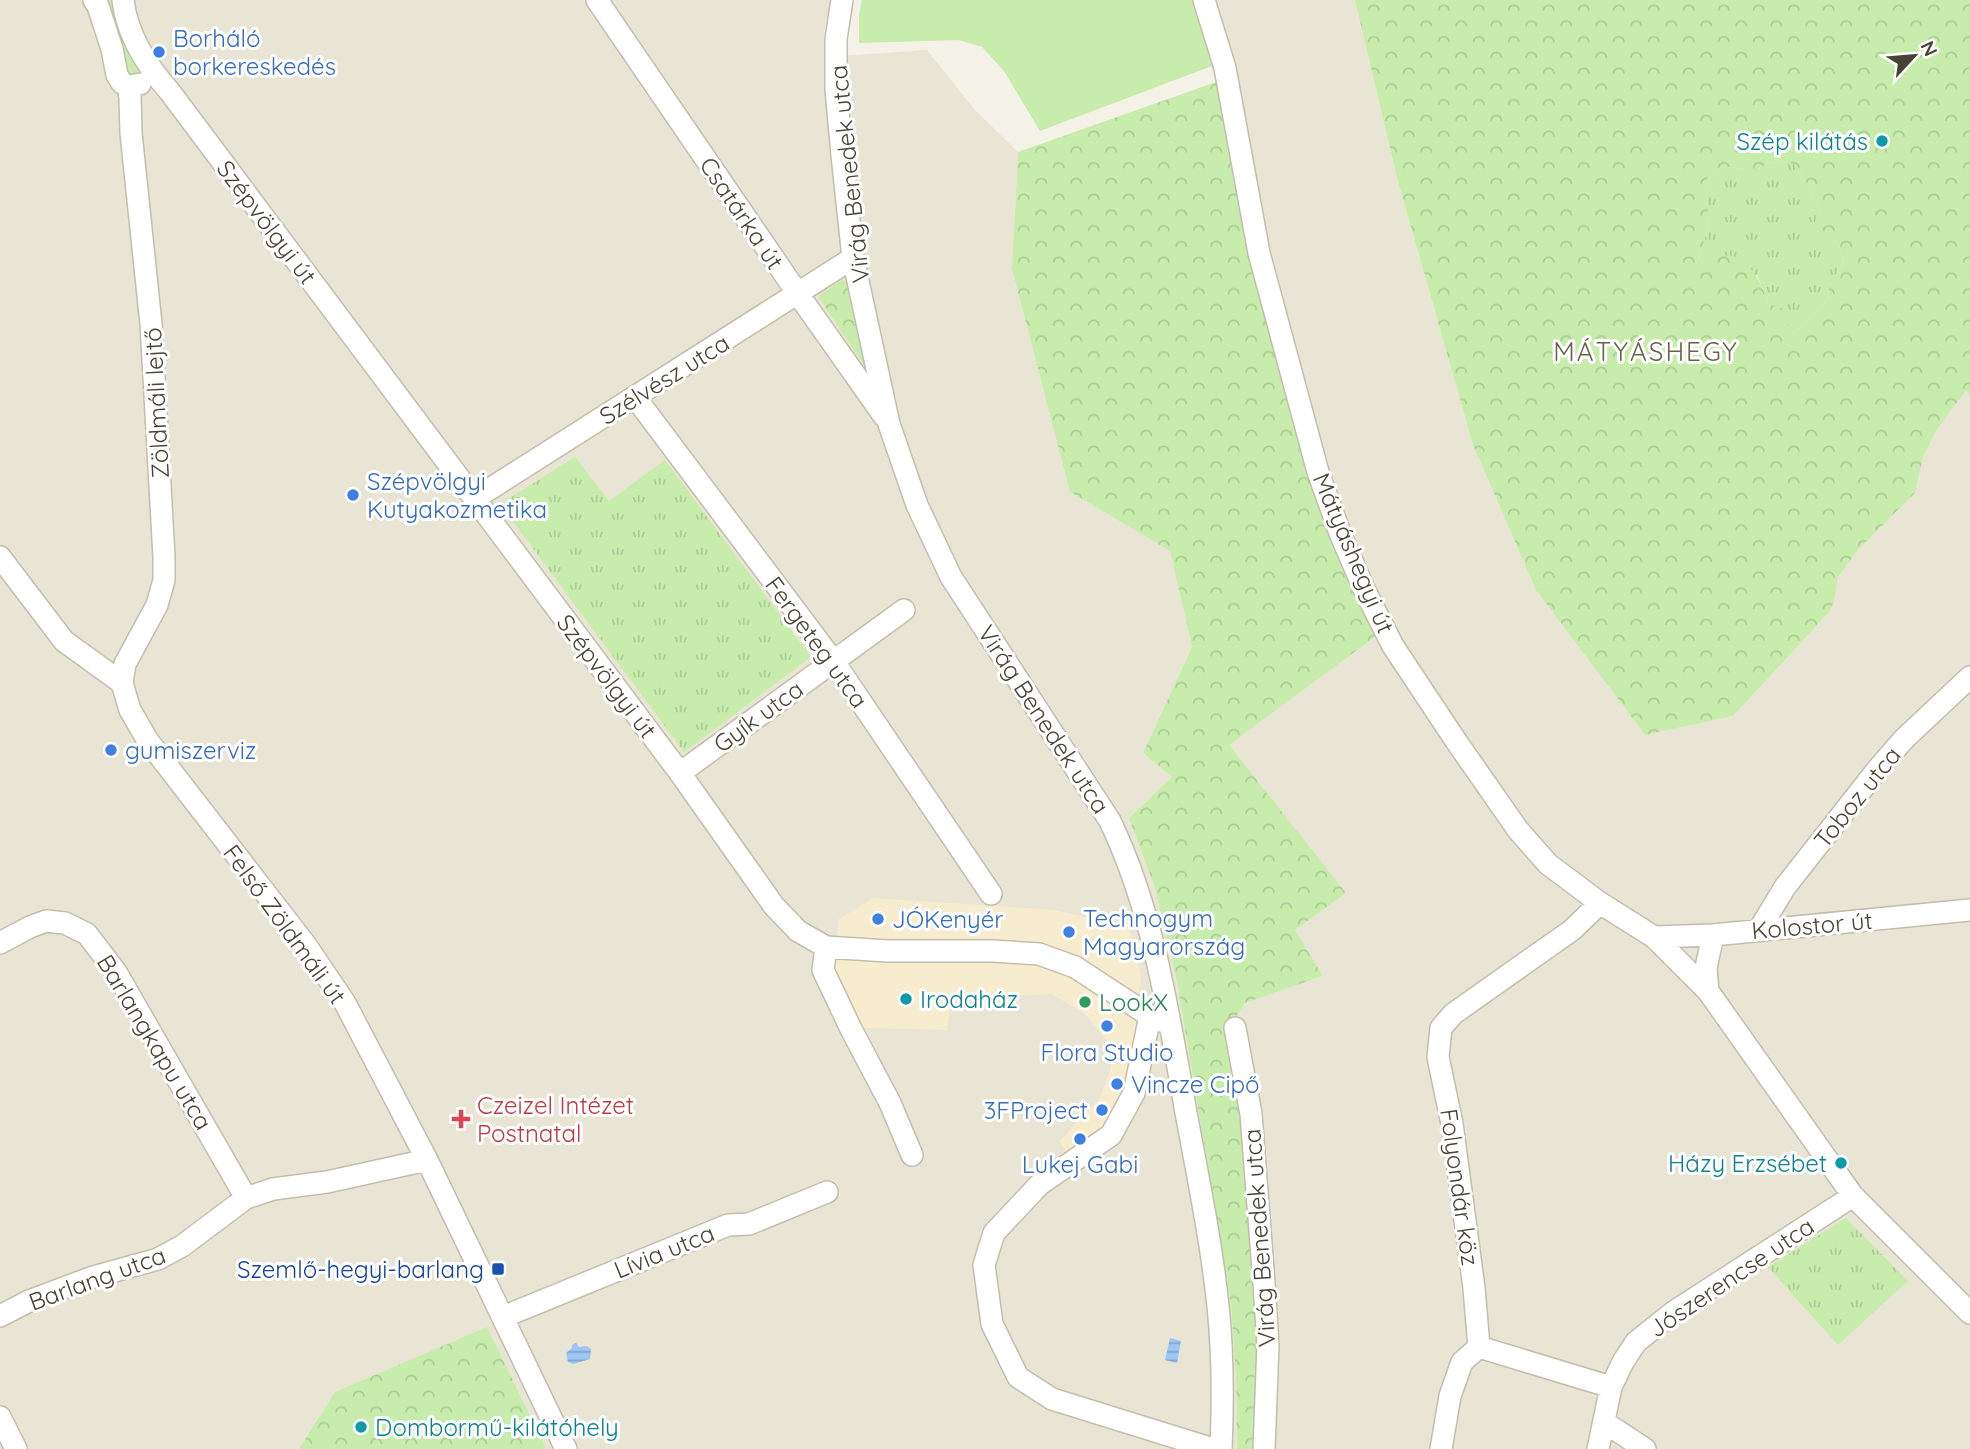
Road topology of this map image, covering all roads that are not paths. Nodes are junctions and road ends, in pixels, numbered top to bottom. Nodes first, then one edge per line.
1 (94, 0) edge
2 (123, 0) edge
3 (597, 0) edge
4 (842, 0) edge
5 (1204, 0) edge
6 (140, 81) junction
7 (853, 258) junction
8 (798, 295) junction
9 (635, 397) junction
10 (889, 424) junction
11 (474, 499) junction
12 (0, 556) edge
13 (904, 610) dead end
14 (834, 662) junction
15 (1970, 677) edge
16 (122, 683) junction
17 (680, 773) junction
18 (990, 894) dead end
19 (1600, 903) junction
20 (1970, 910) edge
21 (1759, 930) junction
22 (1713, 935) junction
23 (1654, 937) junction
24 (0, 943) edge
25 (826, 947) junction
26 (1708, 992) junction
27 (1160, 1019) junction
28 (1235, 1028) dead end
29 (912, 1155) dead end
30 (427, 1160) junction
31 (827, 1192) dead end
32 (1853, 1196) junction
33 (246, 1198) junction
34 (1970, 1313) edge
35 (0, 1317) edge
36 (503, 1317) junction
37 (1479, 1347) junction
38 (1611, 1387) junction
39 (0, 1417) edge
40 (1604, 1422) junction
41 (16, 1449) edge
42 (566, 1449) edge
43 (1213, 1449) edge
44 (1221, 1449) edge
45 (1264, 1449) edge
46 (1441, 1449) edge
47 (1598, 1449) edge
48 (1645, 1449) edge

1 - 6 street, Szépvölgyi út
2 - 6 street, Szépvölgyi út
3 - 8 street, Csatárka út
4 - 7 street, Virág Benedek utca
5 - 19 street, Mátyáshegyi út
6 - 11 street, Szépvölgyi út
6 - 16 street, Zöldmáli lejtő
7 - 8 street, Szélvész utca
7 - 10 street, Virág Benedek utca
8 - 9 street, Szélvész utca
8 - 10 street, Csatárka út
9 - 11 street, Szélvész utca
9 - 14 street, Fergeteg utca
10 - 27 street, Virág Benedek utca
11 - 17 street, Szépvölgyi út
12 - 16 street
13 - 14 street, Gyík utca
14 - 17 street, Gyík utca
14 - 18 street, Fergeteg utca
15 - 21 street, Toboz utca
16 - 30 street, Felső Zöldmáli út
17 - 25 street, Szépvölgyi út
19 - 23 street, Mátyáshegyi út
19 - 37 street, Folyondár köz
20 - 21 street, Kolostor út
21 - 22 street, Kolostor út
22 - 23 street, Kolostor út
22 - 26 street
23 - 26 street, Mátyáshegyi út
24 - 33 street, Barlangkapu utca
25 - 27 street, Szépvölgyi út
25 - 29 street
26 - 32 street, Mátyáshegyi út
27 - 43 street
27 - 44 street, Virág Benedek utca
28 - 45 street, Virág Benedek utca
30 - 33 street, Barlang utca
30 - 36 street, Felső Zöldmáli út
31 - 36 street, Lívia utca
32 - 34 street, Mátyáshegyi út
32 - 38 street, Jószerencse utca
33 - 35 street, Barlang utca
36 - 42 street, Felső Zöldmáli út
37 - 38 street
37 - 46 street
38 - 40 street, Jószerencse utca
39 - 41 street
40 - 47 street, Jószerencse utca
40 - 48 street

